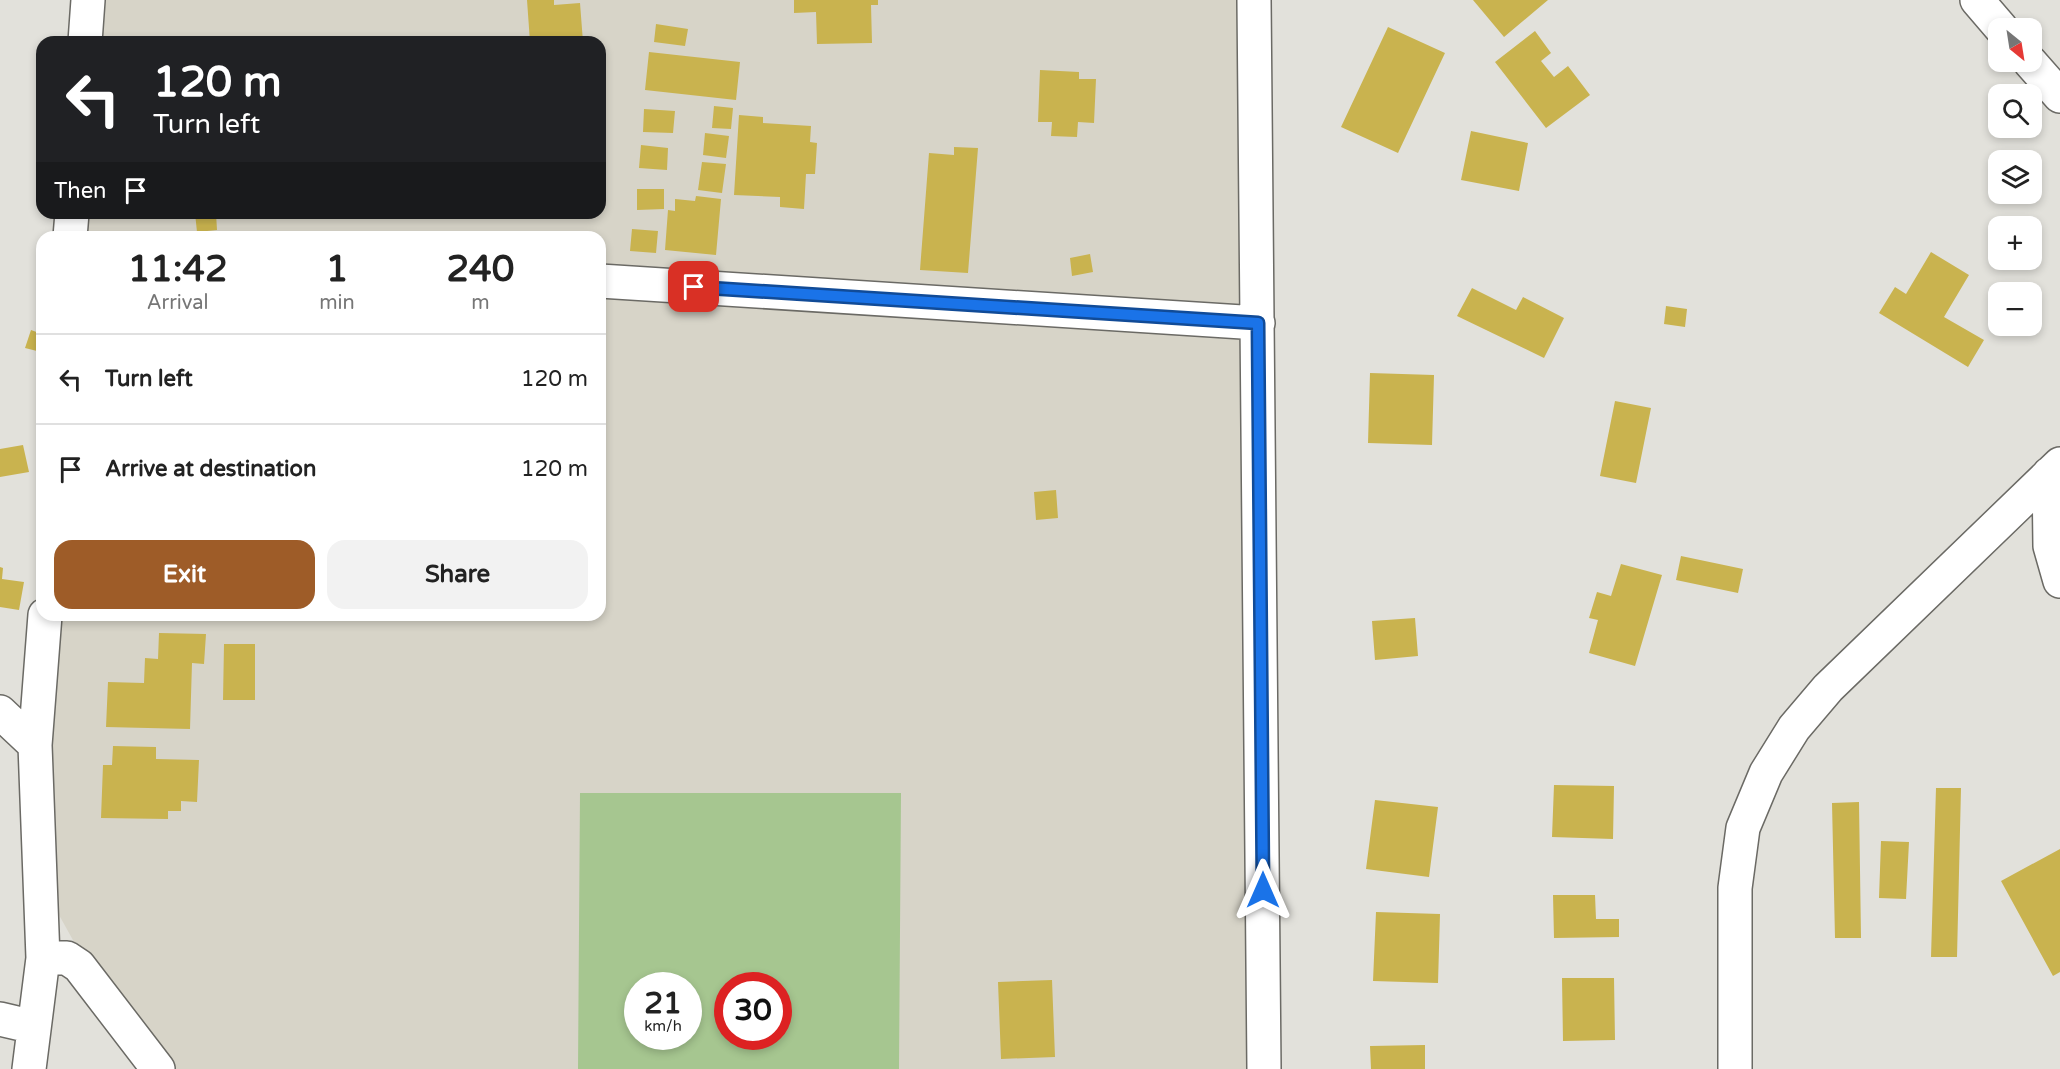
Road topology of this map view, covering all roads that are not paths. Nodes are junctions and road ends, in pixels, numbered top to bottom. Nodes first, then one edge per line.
1 (88, 0) edge
2 (1254, 0) edge
3 (1977, 0) edge
4 (1992, 18) edge
5 (85, 36) edge
6 (2039, 72) edge
7 (2060, 96) edge
8 (606, 281) edge
9 (1258, 323) junction
10 (2054, 469) edge
11 (2060, 581) edge
12 (45, 621) edge
13 (0, 711) edge
14 (35, 745) junction
15 (44, 958) junction
16 (0, 1019) edge
17 (34, 1027) junction
18 (29, 1069) edge
19 (158, 1069) edge
20 (1264, 1069) edge
21 (1735, 1069) edge

1 - 5 street
2 - 9 street
3 - 4 street
6 - 7 street
8 - 9 street
9 - 20 street
10 - 11 street
10 - 21 street
12 - 14 street
13 - 14 street
14 - 15 street
15 - 17 street
15 - 19 street
16 - 17 street
17 - 18 street

